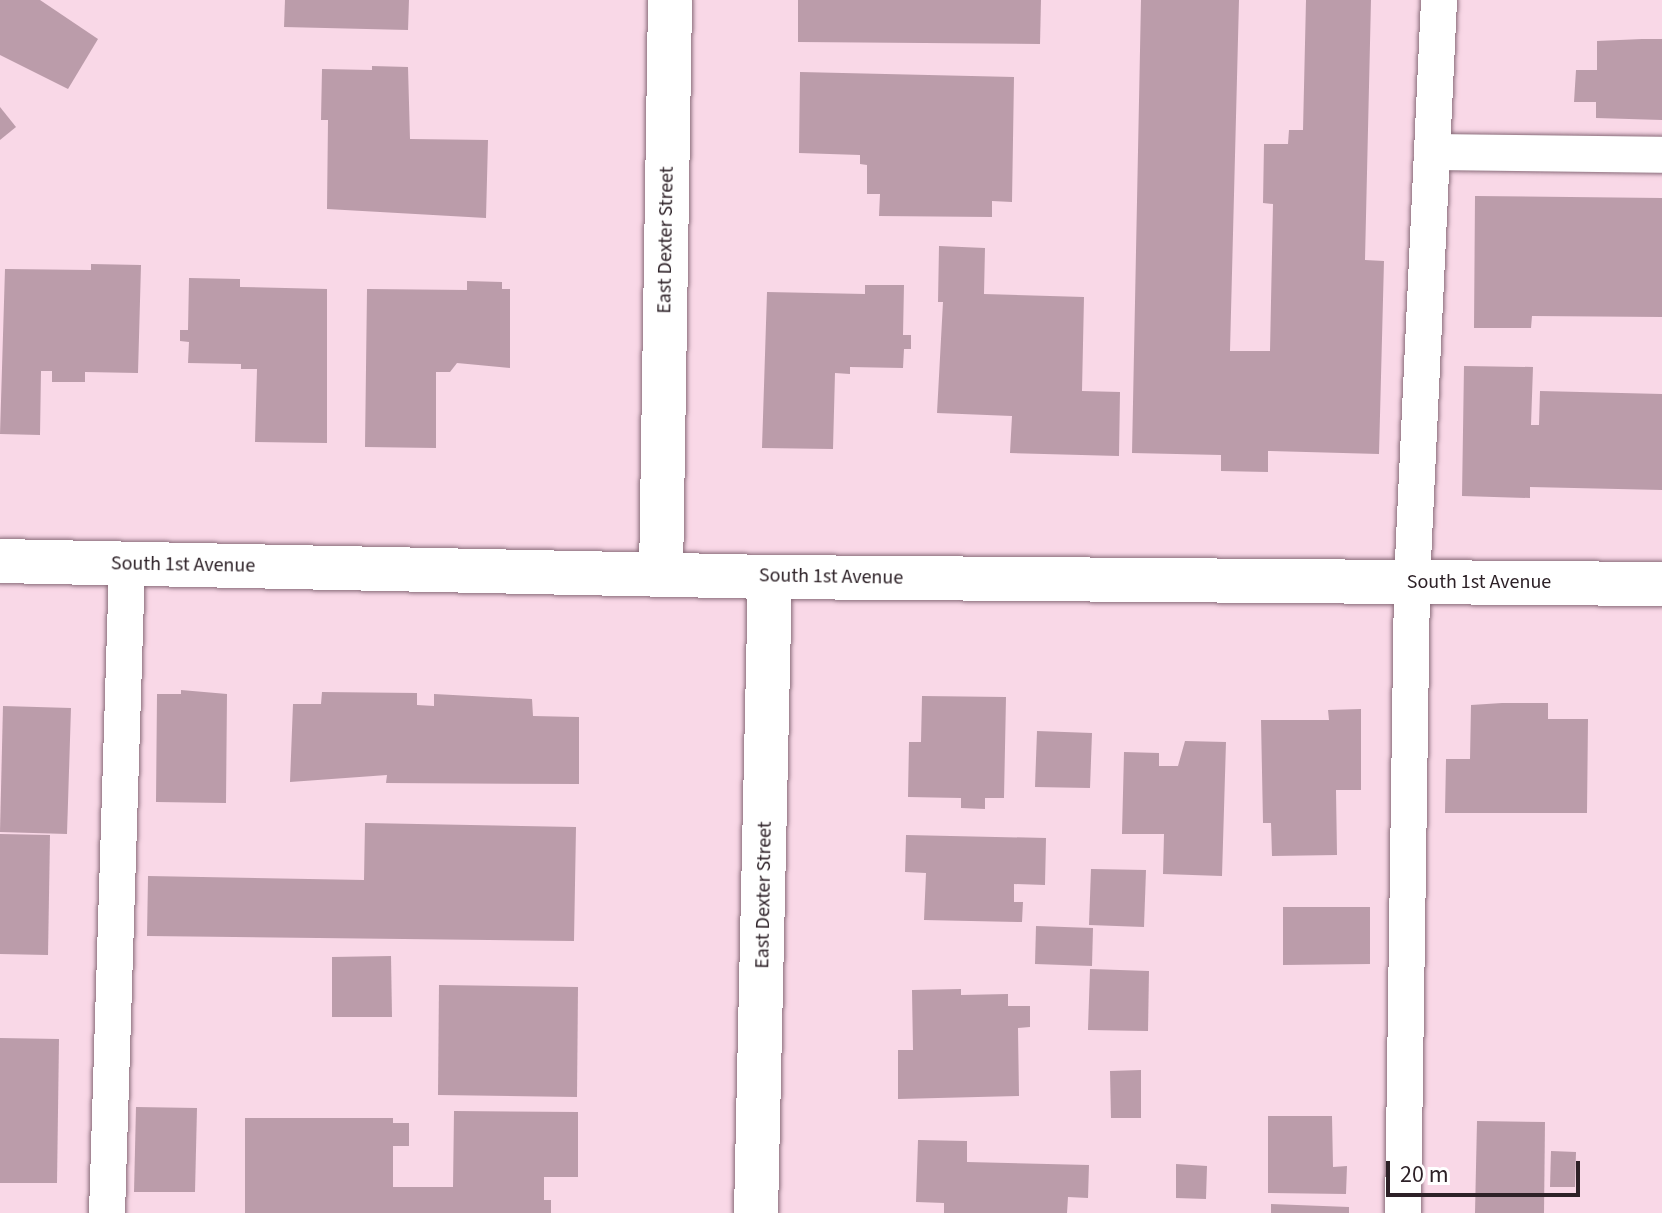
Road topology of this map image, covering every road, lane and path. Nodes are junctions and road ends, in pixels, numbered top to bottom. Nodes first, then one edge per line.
1 (670, 0) edge
2 (1439, 0) edge
3 (1432, 152) junction
4 (1662, 155) edge
5 (0, 561) edge
6 (127, 564) junction
7 (661, 575) junction
8 (770, 577) junction
9 (1412, 582) junction
10 (1662, 584) edge
11 (107, 1213) edge
12 (756, 1213) edge
13 (1403, 1213) edge

1 - 7 street, East Dexter Street
2 - 3 lane
3 - 4 lane
3 - 9 lane
5 - 6 street, South 1st Avenue
6 - 7 street, South 1st Avenue
6 - 11 lane
7 - 8 street, South 1st Avenue
8 - 9 street, South 1st Avenue
8 - 12 street, East Dexter Street
9 - 10 street, South 1st Avenue
9 - 13 lane

